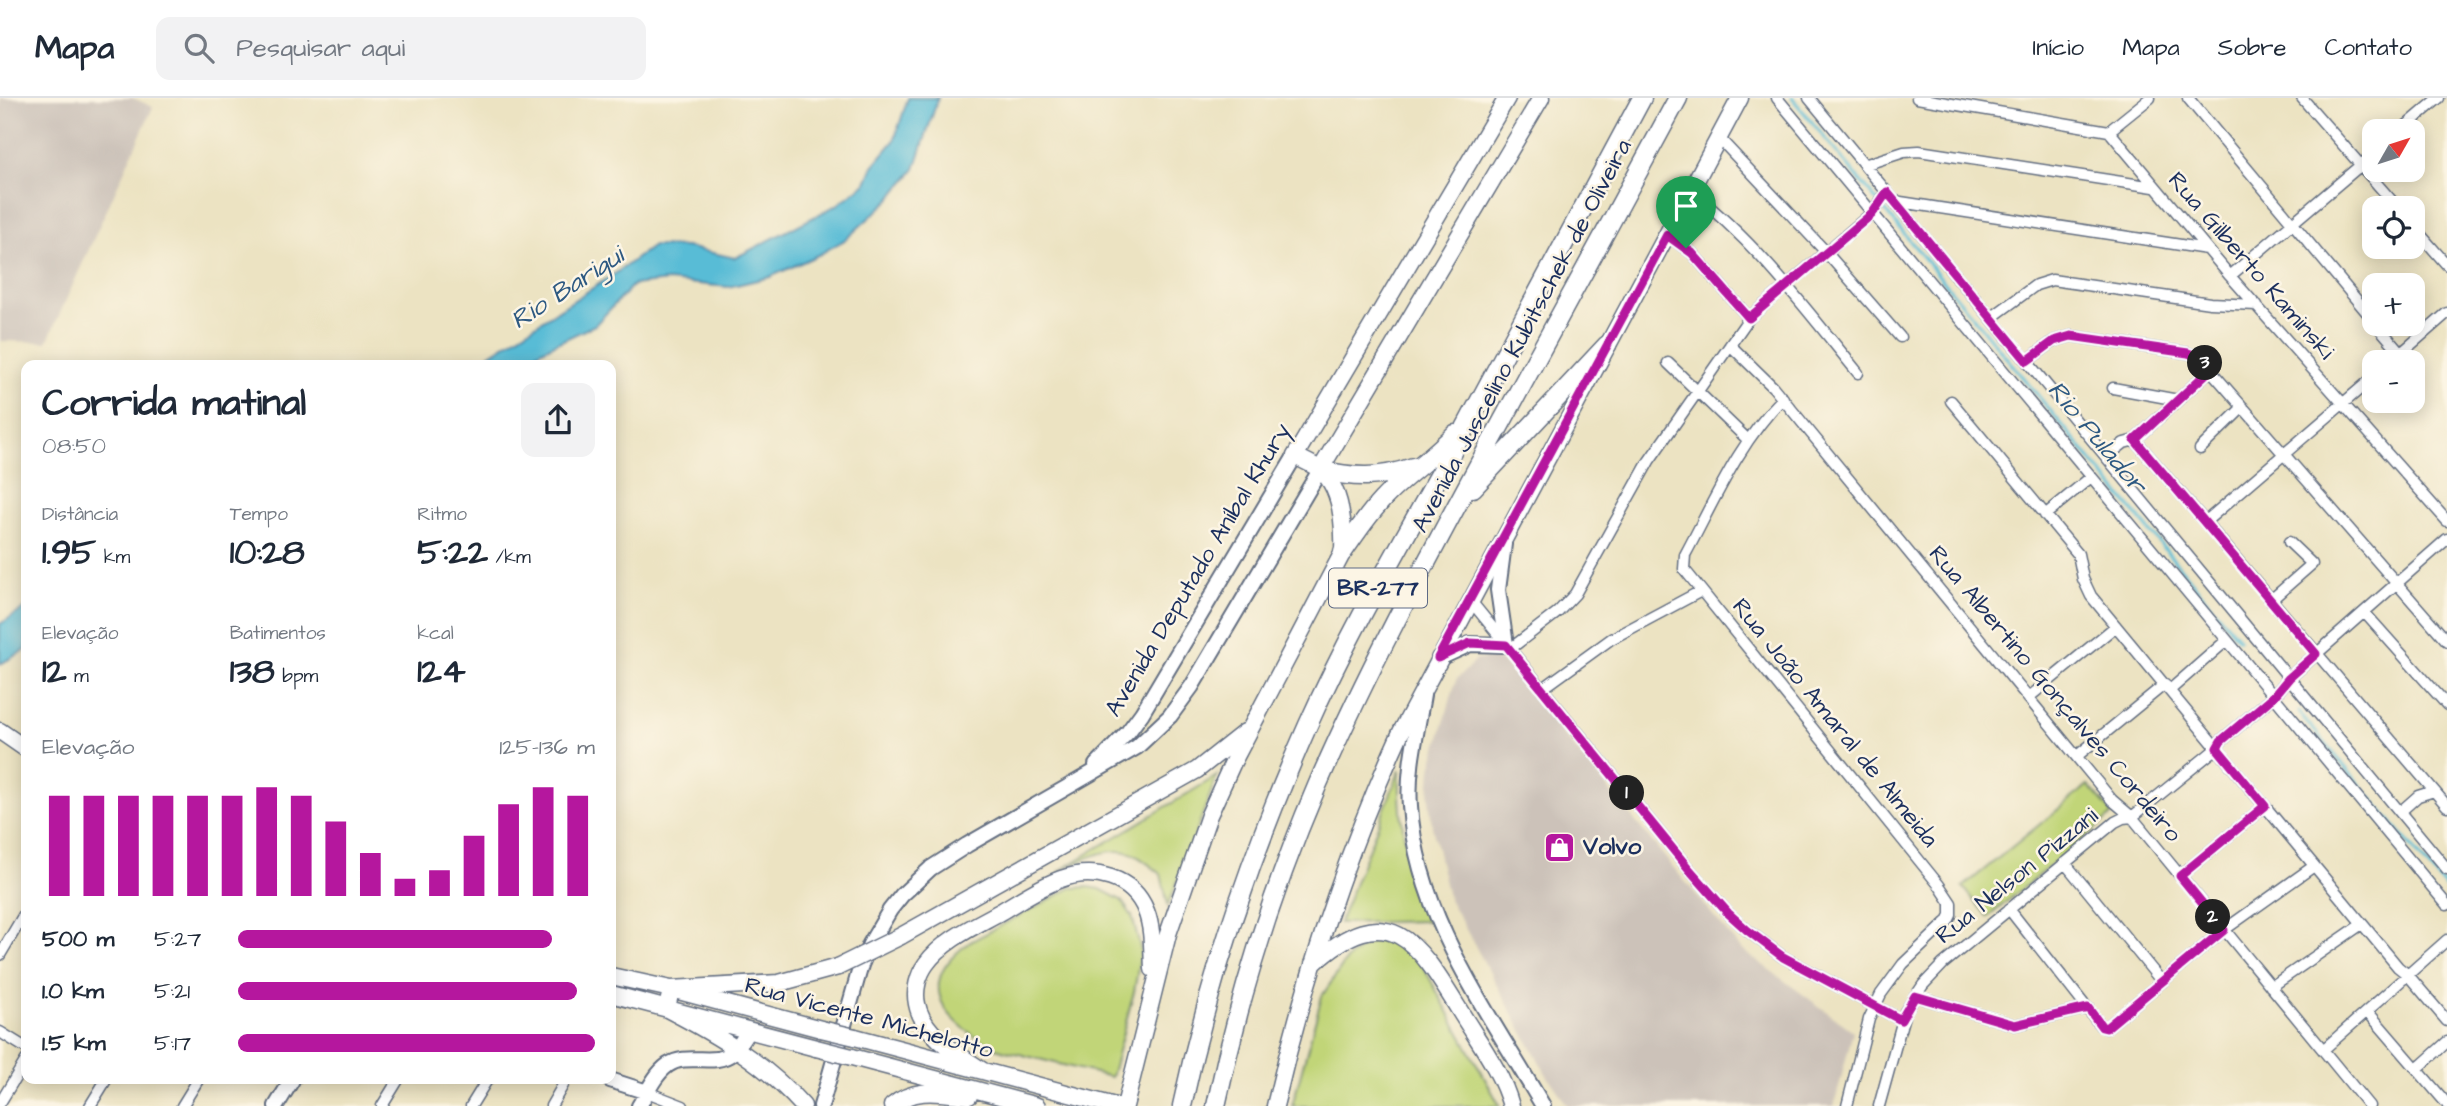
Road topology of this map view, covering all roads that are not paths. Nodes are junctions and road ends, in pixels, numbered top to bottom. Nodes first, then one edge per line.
1 (1507, 98) edge
2 (1541, 98) edge
3 (1642, 98) edge
4 (1678, 98) edge
5 (1740, 98) edge
6 (1777, 98) edge
7 (1809, 98) edge
8 (1917, 98) edge
9 (2150, 98) edge
10 (2188, 98) edge
11 (2302, 98) edge
12 (2439, 98) edge
13 (2414, 119) edge
14 (2109, 131) junction
15 (1719, 138) junction
16 (1864, 165) junction
17 (2360, 165) junction
18 (2154, 187) junction
19 (1690, 191) junction
20 (1887, 192) junction
21 (2387, 196) edge
22 (1894, 201) junction
23 (1872, 214) junction
24 (2292, 223) junction
25 (1667, 235) junction
26 (2425, 240) edge
27 (2207, 249) junction
28 (1825, 251) junction
29 (2447, 265) edge
30 (2230, 275) junction
31 (1786, 285) junction
32 (2257, 305) junction
33 (2362, 306) edge
34 (2447, 313) edge
35 (1749, 318) junction
36 (1991, 318) junction
37 (2387, 336) edge
38 (1900, 337) dead end
39 (1607, 345) junction
40 (1730, 345) junction
41 (2398, 350) edge
42 (2404, 350) edge
43 (2027, 361) junction
44 (1668, 363) dead end
45 (2211, 369) junction
46 (1858, 373) dead end
47 (2362, 387) edge
48 (2113, 388) dead end
49 (1697, 391) junction
50 (1783, 398) junction
51 (2178, 400) junction
52 (1951, 401) dead end
53 (2343, 403) junction
54 (2243, 407) junction
55 (1471, 416) junction
56 (1748, 440) junction
57 (2135, 440) junction
58 (2200, 449) dead end
59 (1437, 453) junction
60 (2284, 454) junction
61 (1295, 456) junction
62 (2106, 457) junction
63 (1320, 470) junction
64 (2091, 477) junction
65 (1456, 506) junction
66 (2045, 515) junction
67 (2447, 521) edge
68 (2205, 522) junction
69 (1505, 534) junction
70 (2447, 539) edge
71 (2289, 542) dead end
72 (1343, 552) junction
73 (2397, 583) junction
74 (1701, 591) junction
75 (1470, 600) junction
76 (2271, 600) junction
77 (2364, 612) junction
78 (2116, 626) junction
79 (2227, 640) junction
80 (2447, 641) edge
81 (1508, 647) junction
82 (2316, 654) junction
83 (1438, 658) junction
84 (2289, 678) junction
85 (1425, 683) junction
86 (2167, 687) junction
87 (1542, 689) junction
88 (2274, 696) junction
89 (2028, 698) junction
90 (2447, 705) edge
91 (1252, 726) junction
92 (0, 731) edge
93 (21, 746) edge
94 (2217, 748) junction
95 (2077, 757) junction
96 (1083, 778) junction
97 (2434, 791) junction
98 (2265, 806) junction
99 (2447, 806) edge
100 (2400, 812) junction
101 (2132, 817) junction
102 (2065, 863) junction
103 (2314, 866) junction
104 (2447, 869) edge
105 (2180, 876) junction
106 (2447, 905) edge
107 (1953, 909) joint
108 (2009, 909) junction
109 (21, 919) edge
110 (2362, 924) junction
111 (2224, 930) junction
112 (2447, 940) edge
113 (0, 955) edge
114 (1311, 965) junction
115 (2408, 975) junction
116 (616, 977) edge
117 (2162, 982) junction
118 (2271, 987) junction
119 (671, 989) junction
120 (1153, 990) junction
121 (616, 995) edge
122 (1915, 996) junction
123 (1875, 1007) junction
124 (2088, 1008) junction
125 (667, 1009) junction
126 (2367, 1010) junction
127 (1901, 1020) junction
128 (2447, 1021) edge
129 (749, 1030) junction
130 (0, 1032) edge
131 (2447, 1042) edge
132 (21, 1045) edge
133 (736, 1048) junction
134 (2323, 1050) junction
135 (21, 1068) edge
136 (2417, 1069) junction
137 (983, 1071) junction
138 (616, 1082) edge
139 (104, 1084) edge
140 (196, 1084) edge
141 (290, 1084) edge
142 (396, 1084) edge
143 (485, 1084) edge
144 (564, 1084) edge
145 (647, 1092) junction
146 (1020, 1101) junction
147 (0, 1103) edge
148 (800, 1103) edge
149 (2447, 1104) edge
150 (90, 1106) edge
151 (182, 1106) edge
152 (276, 1106) edge
153 (382, 1106) edge
154 (471, 1106) edge
155 (551, 1106) edge
156 (639, 1106) edge
157 (683, 1106) edge
158 (821, 1106) edge
159 (892, 1106) edge
160 (1037, 1106) edge
161 (1115, 1106) edge
162 (1125, 1106) edge
163 (1182, 1106) edge
164 (1216, 1106) edge
165 (1275, 1106) edge
166 (1511, 1106) edge
167 (1543, 1106) edge
168 (1847, 1106) edge
169 (1879, 1106) edge
170 (2369, 1106) edge

1 - 61 main road, Avenida Deputado Aníbal Khury
2 - 63 main road, Avenida Deputado Aníbal Khury
3 - 55 highway, Avenida Juscelino Kubitschek de Oliveira / BR-277
4 - 65 highway, Avenida Juscelino Kubitschek de Oliveira / BR-277
5 - 15 main road
6 - 23 street
7 - 16 street
8 - 14 street
9 - 14 street
10 - 24 street
11 - 17 street
12 - 13 street
14 - 18 street, Rua Gilberto Kaminski
15 - 19 main road
15 - 28 street
16 - 18 street
16 - 20 street
17 - 21 street
17 - 24 street
18 - 27 street, Rua Gilberto Kaminski
19 - 25 main road
19 - 31 street
20 - 22 street
20 - 23 street
22 - 27 street
22 - 36 street
23 - 28 street
23 - 64 street
24 - 30 street
24 - 33 street
25 - 35 street
25 - 39 main road
26 - 29 street
27 - 30 street, Rua Gilberto Kaminski
28 - 31 street
28 - 38 street
30 - 32 street, Rua Gilberto Kaminski
31 - 35 street
31 - 46 street
32 - 36 street
32 - 53 street, Rua Gilberto Kaminski
34 - 42 street
35 - 40 street
36 - 43 street
37 - 41 street
39 - 65 highway
39 - 69 main road
40 - 49 street
40 - 50 street, Rua Albertino Gonçalves Cordeiro
43 - 45 street
43 - 62 street
44 - 49 street
45 - 51 street
45 - 54 street
47 - 53 street
48 - 51 street
49 - 56 street
49 - 81 street
50 - 56 street
50 - 89 street, Rua Albertino Gonçalves Cordeiro
51 - 57 street
52 - 66 street
53 - 60 street
53 - 67 street, Rua Gilberto Kaminski
54 - 58 street
54 - 60 street
55 - 59 highway
55 - 163 highway, Avenida Juscelino Kubitschek de Oliveira / BR-277
56 - 74 street, Rua João Amaral de Almeida
57 - 62 street
57 - 68 street
59 - 63 highway
59 - 72 highway
60 - 68 street
60 - 73 street
61 - 63 main road
61 - 96 main road, Avenida Deputado Aníbal Khury
62 - 84 street
63 - 72 main road
63 - 96 main road, Avenida Deputado Aníbal Khury
64 - 66 street
64 - 79 street
65 - 164 highway, Avenida Juscelino Kubitschek de Oliveira / BR-277
66 - 78 street
68 - 76 street
69 - 75 main road
69 - 81 main road
70 - 73 street, Rua Nelson Pizzani
71 - 76 street
72 - 91 main road
73 - 77 street, Rua Nelson Pizzani
73 - 80 street
74 - 87 street
74 - 107 street, Rua João Amaral de Almeida
75 - 81 street
75 - 83 main road
76 - 82 street
77 - 82 street, Rua Nelson Pizzani
77 - 90 street
78 - 86 street
78 - 89 street
79 - 86 street
79 - 88 street
81 - 83 main road
81 - 87 street
82 - 84 street, Rua Nelson Pizzani
82 - 97 street
83 - 85 main road
84 - 88 street, Rua Nelson Pizzani
84 - 100 street
85 - 114 main road
85 - 167 main road
86 - 94 street
86 - 95 street
87 - 123 street
88 - 94 street, Rua Nelson Pizzani
88 - 106 street
89 - 95 street, Rua Albertino Gonçalves Cordeiro
91 - 119 main road, bridge
91 - 120 main road
92 - 93 main road
94 - 98 street
94 - 101 street, Rua Nelson Pizzani
95 - 101 street, Rua Albertino Gonçalves Cordeiro
96 - 158 main road
97 - 99 street
97 - 100 street
98 - 103 street
98 - 105 street
100 - 104 street
101 - 102 street, Rua Nelson Pizzani
101 - 105 street, Rua Albertino Gonçalves Cordeiro
102 - 108 street, Rua Nelson Pizzani
102 - 117 street
103 - 110 street
103 - 111 street
105 - 111 street, Rua Albertino Gonçalves Cordeiro
107 - 123 street, Rua Nelson Pizzani
108 - 122 street, Rua Nelson Pizzani
108 - 124 street
109 - 113 street
110 - 115 street
110 - 118 street
111 - 117 street
111 - 118 street, Rua Albertino Gonçalves Cordeiro
112 - 115 street
114 - 165 main road
114 - 166 main road
115 - 126 street
115 - 128 street
116 - 119 main road, Rua Vicente Michelotto
117 - 124 street
118 - 134 street, Rua Albertino Gonçalves Cordeiro
119 - 125 main road
119 - 137 main road, Rua Vicente Michelotto, bridge
120 - 137 main road
120 - 162 main road
121 - 125 main road, Rua Vicente Michelotto
122 - 124 street
122 - 127 street, Rua Nelson Pizzani
123 - 127 street
123 - 168 street, Rua Nelson Pizzani
125 - 129 main road, Rua Vicente Michelotto
125 - 133 main road
126 - 134 street
126 - 136 street
127 - 169 street, Rua Nelson Pizzani
129 - 133 main road
129 - 146 main road, Rua Vicente Michelotto, bridge
130 - 132 street
131 - 136 street
133 - 145 main road
133 - 148 main road
134 - 170 street, Rua Albertino Gonçalves Cordeiro
135 - 147 street
136 - 149 street
137 - 161 main road, Rua Vicente Michelotto
138 - 145 main road
139 - 150 street
140 - 151 street
141 - 152 main road
142 - 153 street
143 - 154 street
144 - 155 street
145 - 156 main road
145 - 157 street
146 - 159 main road
146 - 160 main road, Rua Vicente Michelotto

